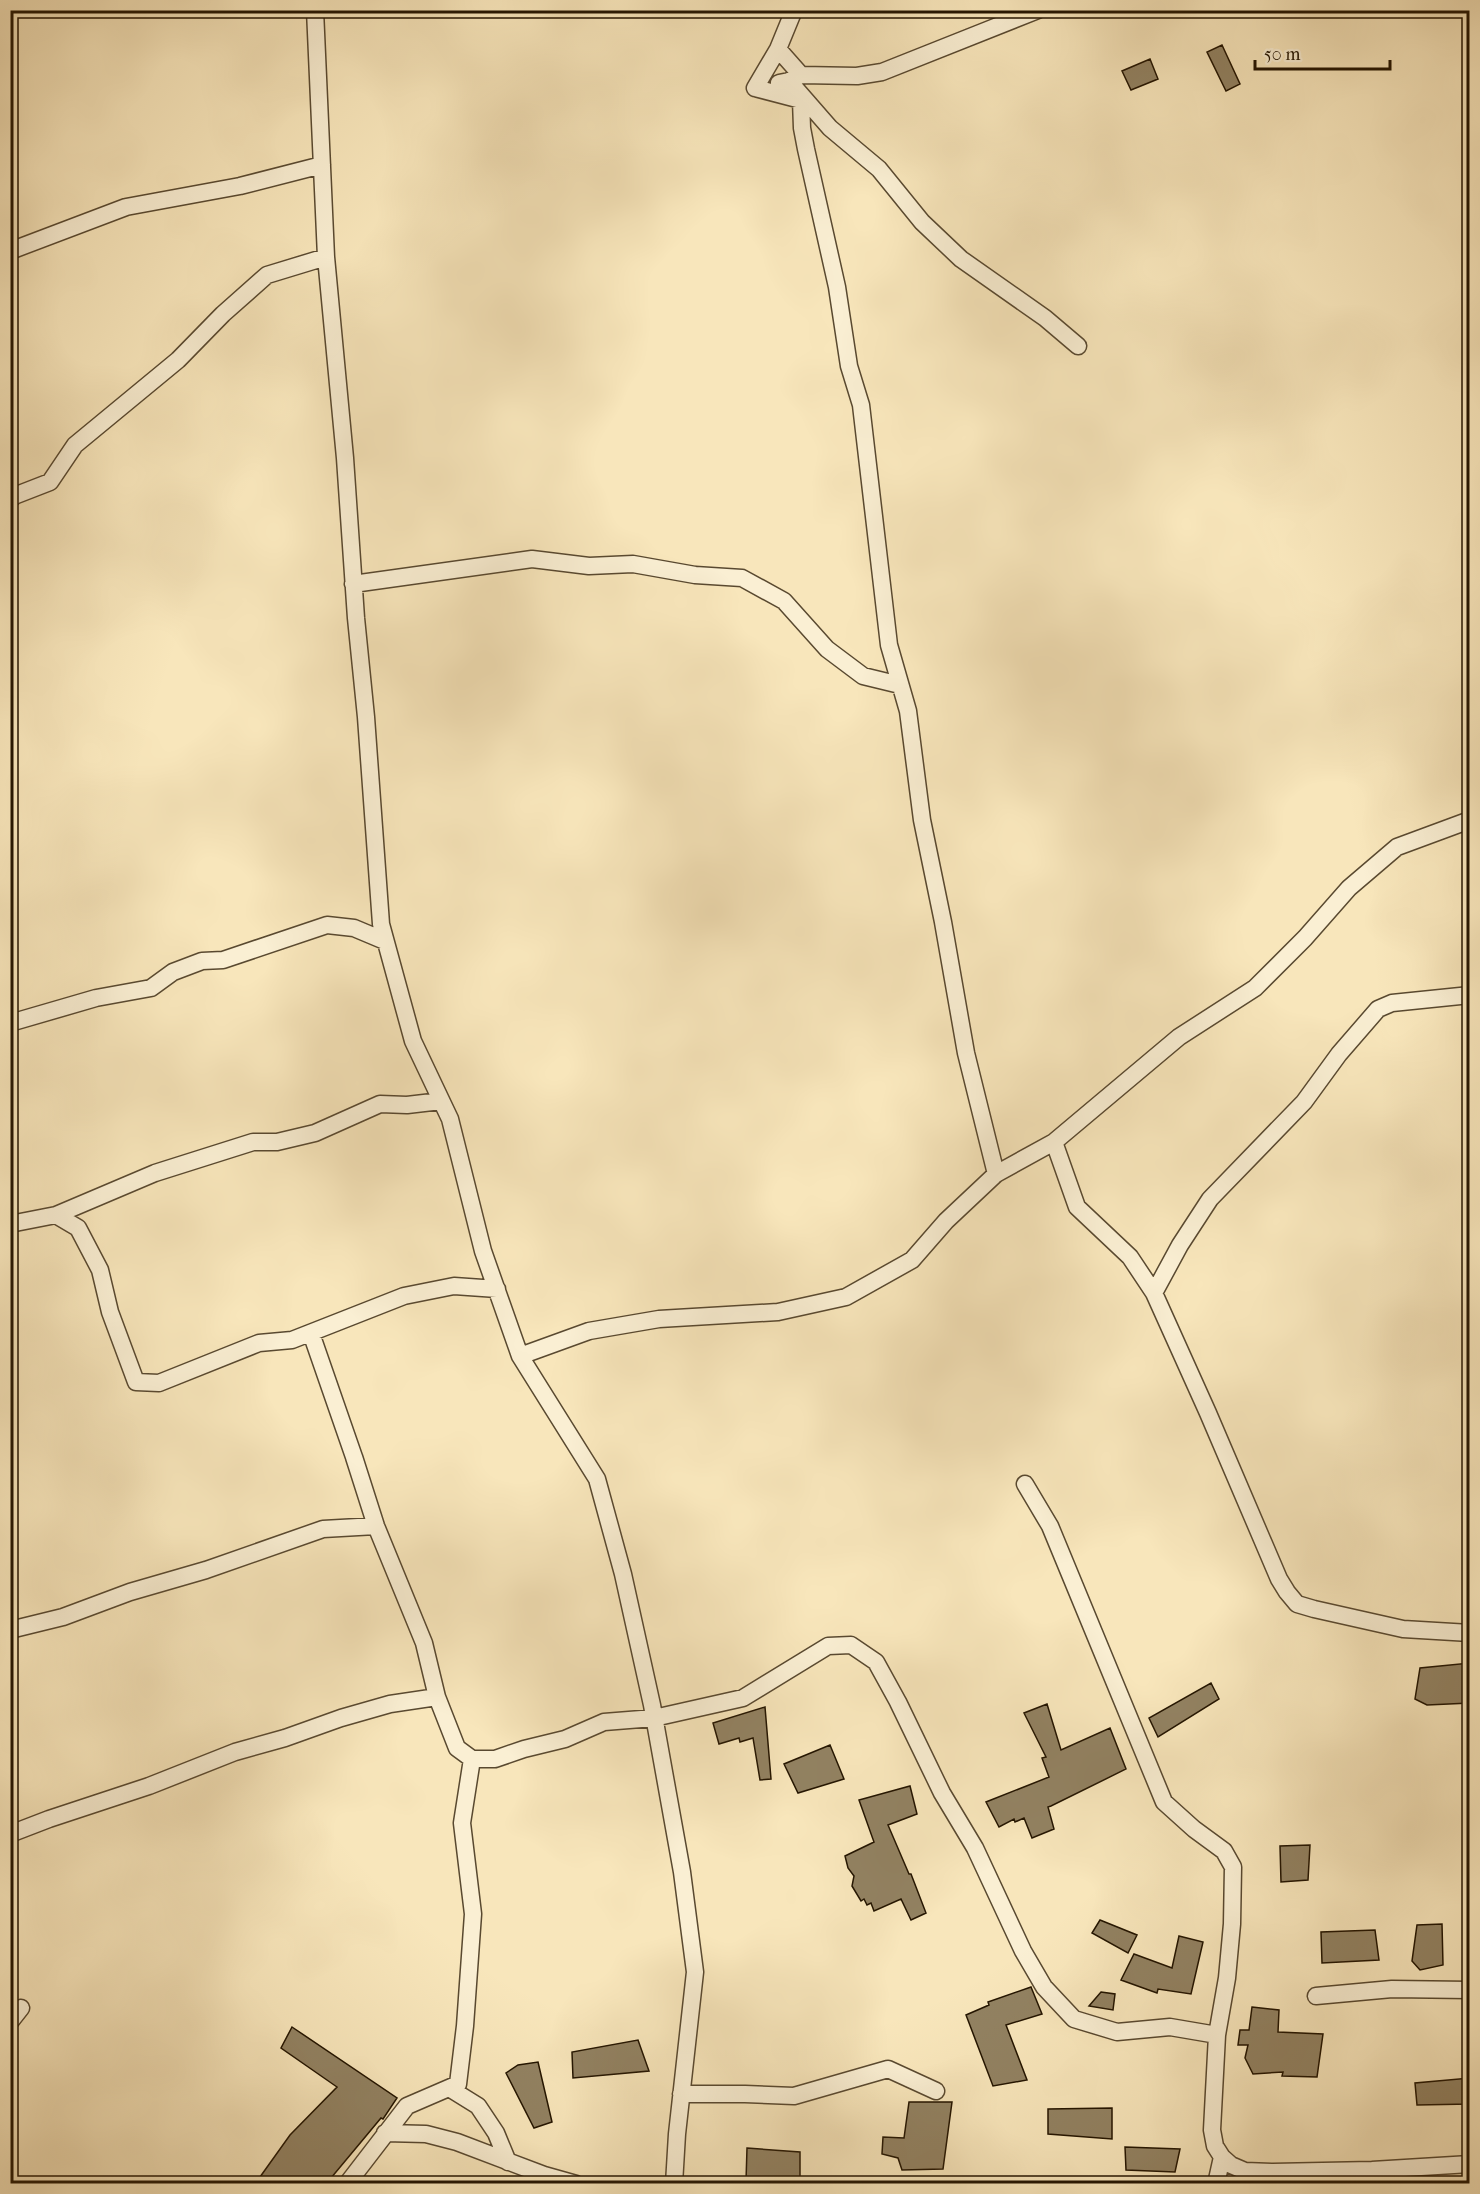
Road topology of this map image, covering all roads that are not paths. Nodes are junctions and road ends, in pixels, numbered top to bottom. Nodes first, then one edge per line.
1 (315, 10) edge
2 (794, 10) edge
3 (1038, 10) edge
4 (778, 49) junction
5 (795, 78) junction
6 (755, 88) junction
7 (322, 165) junction
8 (10, 251) edge
9 (326, 257) junction
10 (1077, 346) dead end
11 (10, 500) edge
12 (354, 584) junction
13 (900, 685) junction
14 (1470, 820) edge
15 (385, 941) junction
16 (1470, 994) edge
17 (10, 1023) edge
18 (441, 1101) junction
19 (1054, 1142) junction
20 (996, 1174) junction
21 (56, 1215) junction
22 (10, 1224) edge
23 (497, 1289) junction
24 (1154, 1293) junction
25 (311, 1333) junction
26 (520, 1356) junction
27 (1025, 1484) dead end
28 (376, 1526) junction
29 (10, 1630) edge
30 (1470, 1633) edge
31 (437, 1697) junction
32 (654, 1718) junction
33 (472, 1759) junction
34 (10, 1834) edge
35 (1470, 1990) edge
36 (1316, 1996) dead end
37 (21, 2008) dead end
38 (10, 2022) edge
39 (1217, 2035) junction
40 (449, 2088) junction
41 (936, 2091) dead end
42 (681, 2094) junction
43 (385, 2133) junction
44 (1222, 2157) junction
45 (508, 2162) junction
46 (1470, 2164) edge
47 (347, 2184) edge
48 (576, 2184) edge
49 (674, 2184) edge
50 (1216, 2184) edge

1 - 7 street
2 - 4 street
3 - 5 street
4 - 5 street
4 - 6 street
5 - 6 street
5 - 10 street
6 - 13 street
7 - 8 street
7 - 9 street
9 - 11 street
9 - 12 street
12 - 13 street
12 - 15 street
13 - 20 street
14 - 19 street
15 - 17 street
15 - 18 street
16 - 24 street
18 - 21 street
18 - 23 street
19 - 20 street
19 - 24 street
20 - 26 street
21 - 22 street
21 - 25 street
23 - 25 street
23 - 26 street
24 - 30 street
25 - 28 street
26 - 32 street
27 - 39 street
28 - 29 street
28 - 31 street
31 - 33 street
31 - 34 street
32 - 33 street
32 - 39 street
32 - 42 street
33 - 40 street
35 - 36 street
37 - 38 street
39 - 44 street
40 - 43 street
40 - 45 street
41 - 42 street
42 - 49 street
43 - 45 street
43 - 47 street
44 - 46 street
44 - 50 street
45 - 48 street

